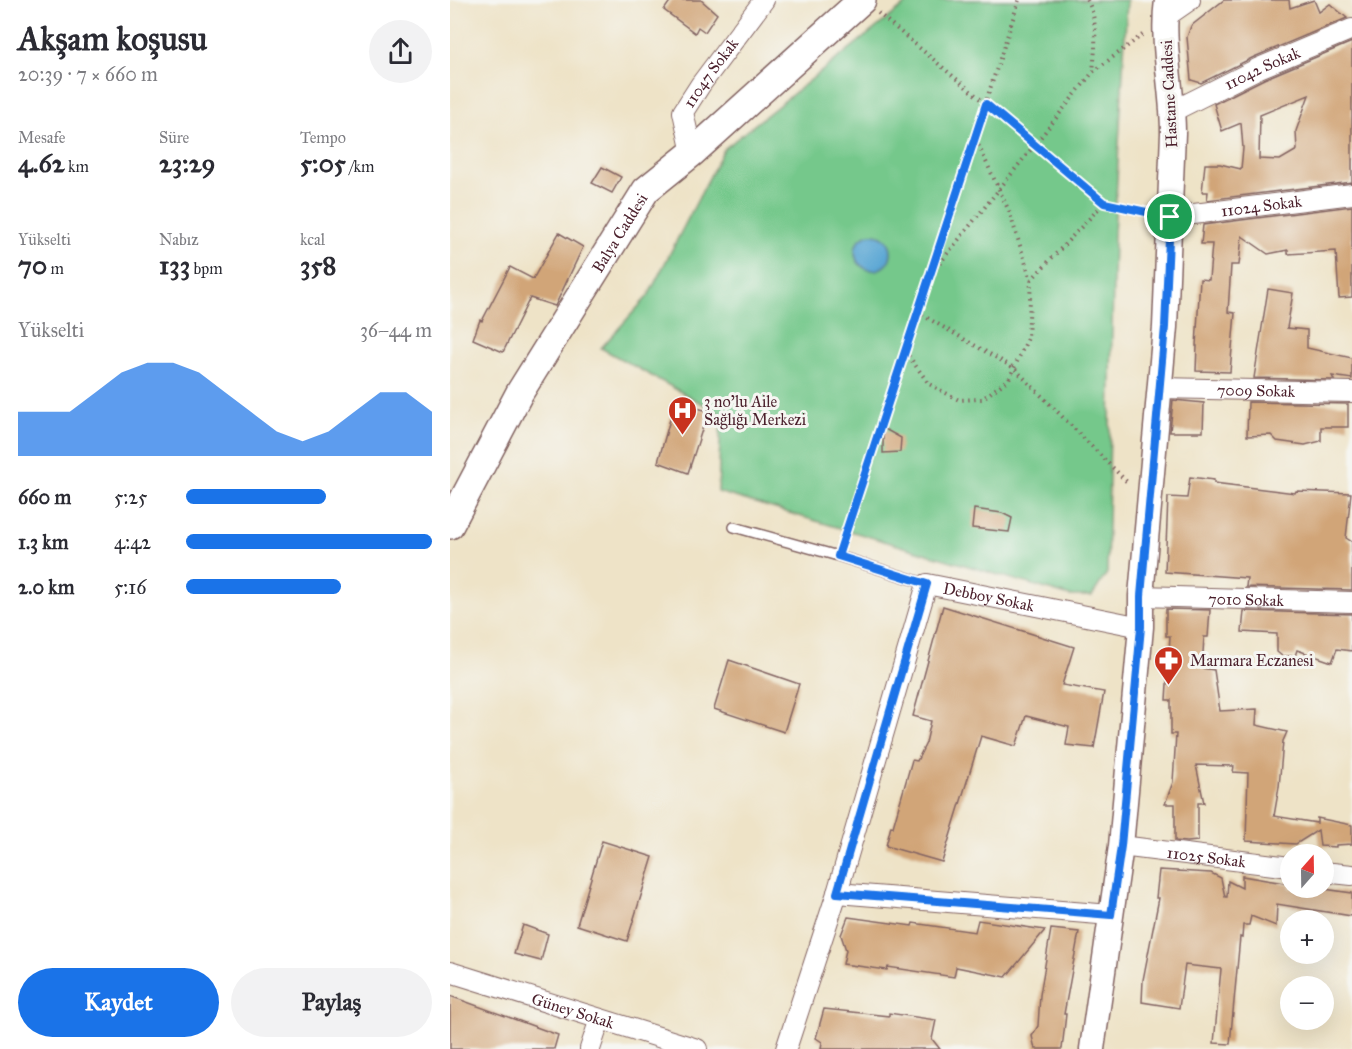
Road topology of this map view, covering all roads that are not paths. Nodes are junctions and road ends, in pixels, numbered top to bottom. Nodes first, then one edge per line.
1 (764, 0) edge
2 (1190, 0) edge
3 (867, 4) edge
4 (1166, 9) edge
5 (1352, 29) edge
6 (1173, 111) junction
7 (692, 153) junction
8 (1352, 194) edge
9 (1170, 217) junction
10 (1160, 388) junction
11 (1352, 392) edge
12 (450, 525) edge
13 (734, 527) dead end
14 (927, 584) junction
15 (1141, 596) junction
16 (1352, 602) edge
17 (1141, 627) junction
18 (1121, 846) junction
19 (1280, 866) edge
20 (1334, 873) edge
21 (1352, 875) edge
22 (837, 893) junction
23 (1111, 915) junction
24 (450, 972) edge
25 (600, 1019) junction
26 (590, 1049) edge
27 (697, 1049) edge
28 (786, 1049) edge
29 (1092, 1049) edge

1 - 7 street, 11047 Sokak
2 - 4 street
3 - 7 main road, Balya Caddesi
4 - 6 street, Hastane Caddesi
5 - 6 street, 11042 Sokak
6 - 9 street, Hastane Caddesi
7 - 12 main road, Balya Caddesi
8 - 9 street, 11024 Sokak
9 - 10 street, Hastane Caddesi
10 - 11 street, 7009 Sokak
10 - 15 street, Hastane Caddesi
13 - 14 lane
14 - 17 street, Debboy Sokak
14 - 22 street, Debboy Sokak
15 - 16 street, 7010 Sokak
15 - 17 street, Hastane Caddesi
17 - 18 street, Hastane Caddesi
18 - 19 street, 11025 Sokak
18 - 23 street, Hastane Caddesi
20 - 21 street
22 - 23 street
22 - 28 street, Debboy Sokak
23 - 29 street, Hastane Caddesi
24 - 25 street, Güney Sokak
25 - 26 street
25 - 27 street, Güney Sokak

